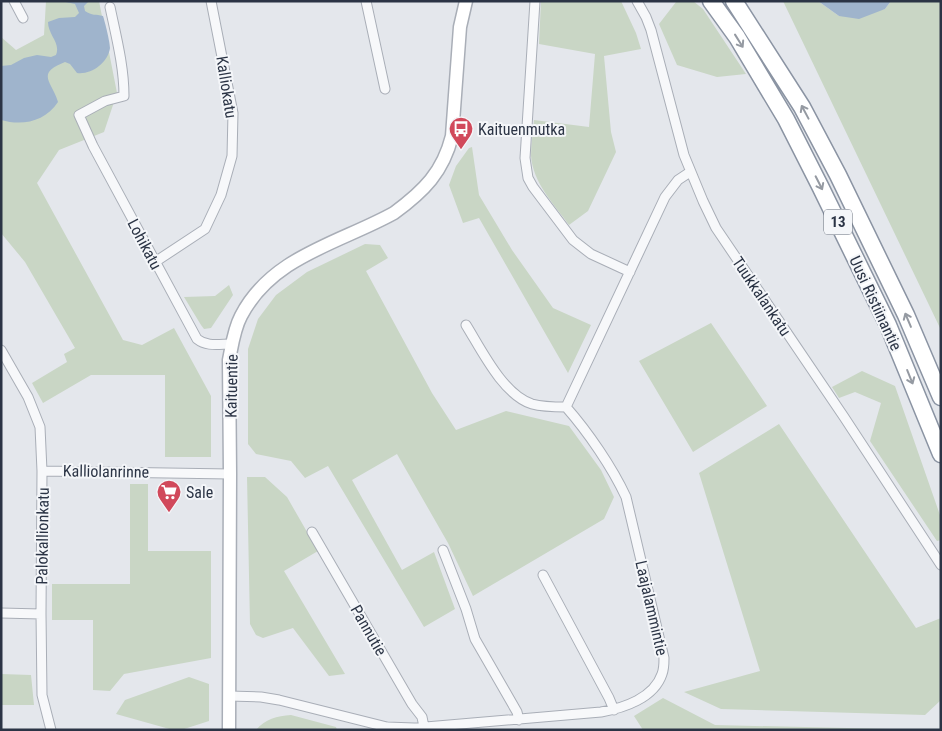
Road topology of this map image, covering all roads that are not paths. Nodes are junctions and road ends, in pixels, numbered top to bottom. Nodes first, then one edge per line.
1 (14, 1) edge
2 (211, 1) edge
3 (366, 1) edge
4 (466, 1) edge
5 (535, 1) edge
6 (637, 1) edge
7 (711, 1) edge
8 (734, 1) edge
9 (110, 7) dead end
10 (23, 18) dead end
11 (386, 89) dead end
12 (690, 172) junction
13 (155, 262) junction
14 (630, 272) junction
15 (466, 325) dead end
16 (232, 344) junction
17 (1, 350) edge
18 (941, 397) edge
19 (566, 407) junction
20 (941, 454) edge
21 (42, 471) junction
22 (230, 474) junction
23 (312, 532) dead end
24 (443, 550) dead end
25 (941, 565) edge
26 (543, 575) dead end
27 (1, 613) edge
28 (41, 614) junction
29 (229, 696) junction
30 (614, 710) junction
31 (518, 720) junction
32 (424, 727) junction
33 (51, 730) edge
34 (229, 730) edge

1 - 10 street
2 - 13 street, Kalliokatu
3 - 11 street
4 - 16 street, Kaituentie
5 - 14 street
6 - 12 street, Tuukkalankatu
7 -> 20 highway, Uusi Ristiinantie / 13
18 -> 8 highway, Uusi Ristiinantie / 13
9 - 13 street, Lohikatu
12 - 14 street
12 - 25 street, Tuukkalankatu
13 - 16 street, Lohikatu
14 - 19 street
15 - 19 street
16 - 22 street, Kaituentie
17 - 21 street, Palokallionkatu
19 - 30 street, Laajalammintie
21 - 22 street, Kalliolanrinne
21 - 28 street, Palokallionkatu
22 - 29 street, Kaituentie
23 - 32 street, Pannutie
24 - 31 street
26 - 30 street
27 - 28 street
28 - 33 street, Palokallionkatu
29 - 32 street, Laajalammintie
29 - 34 street, Kaituentie
30 - 31 street, Laajalammintie
31 - 32 street, Laajalammintie

